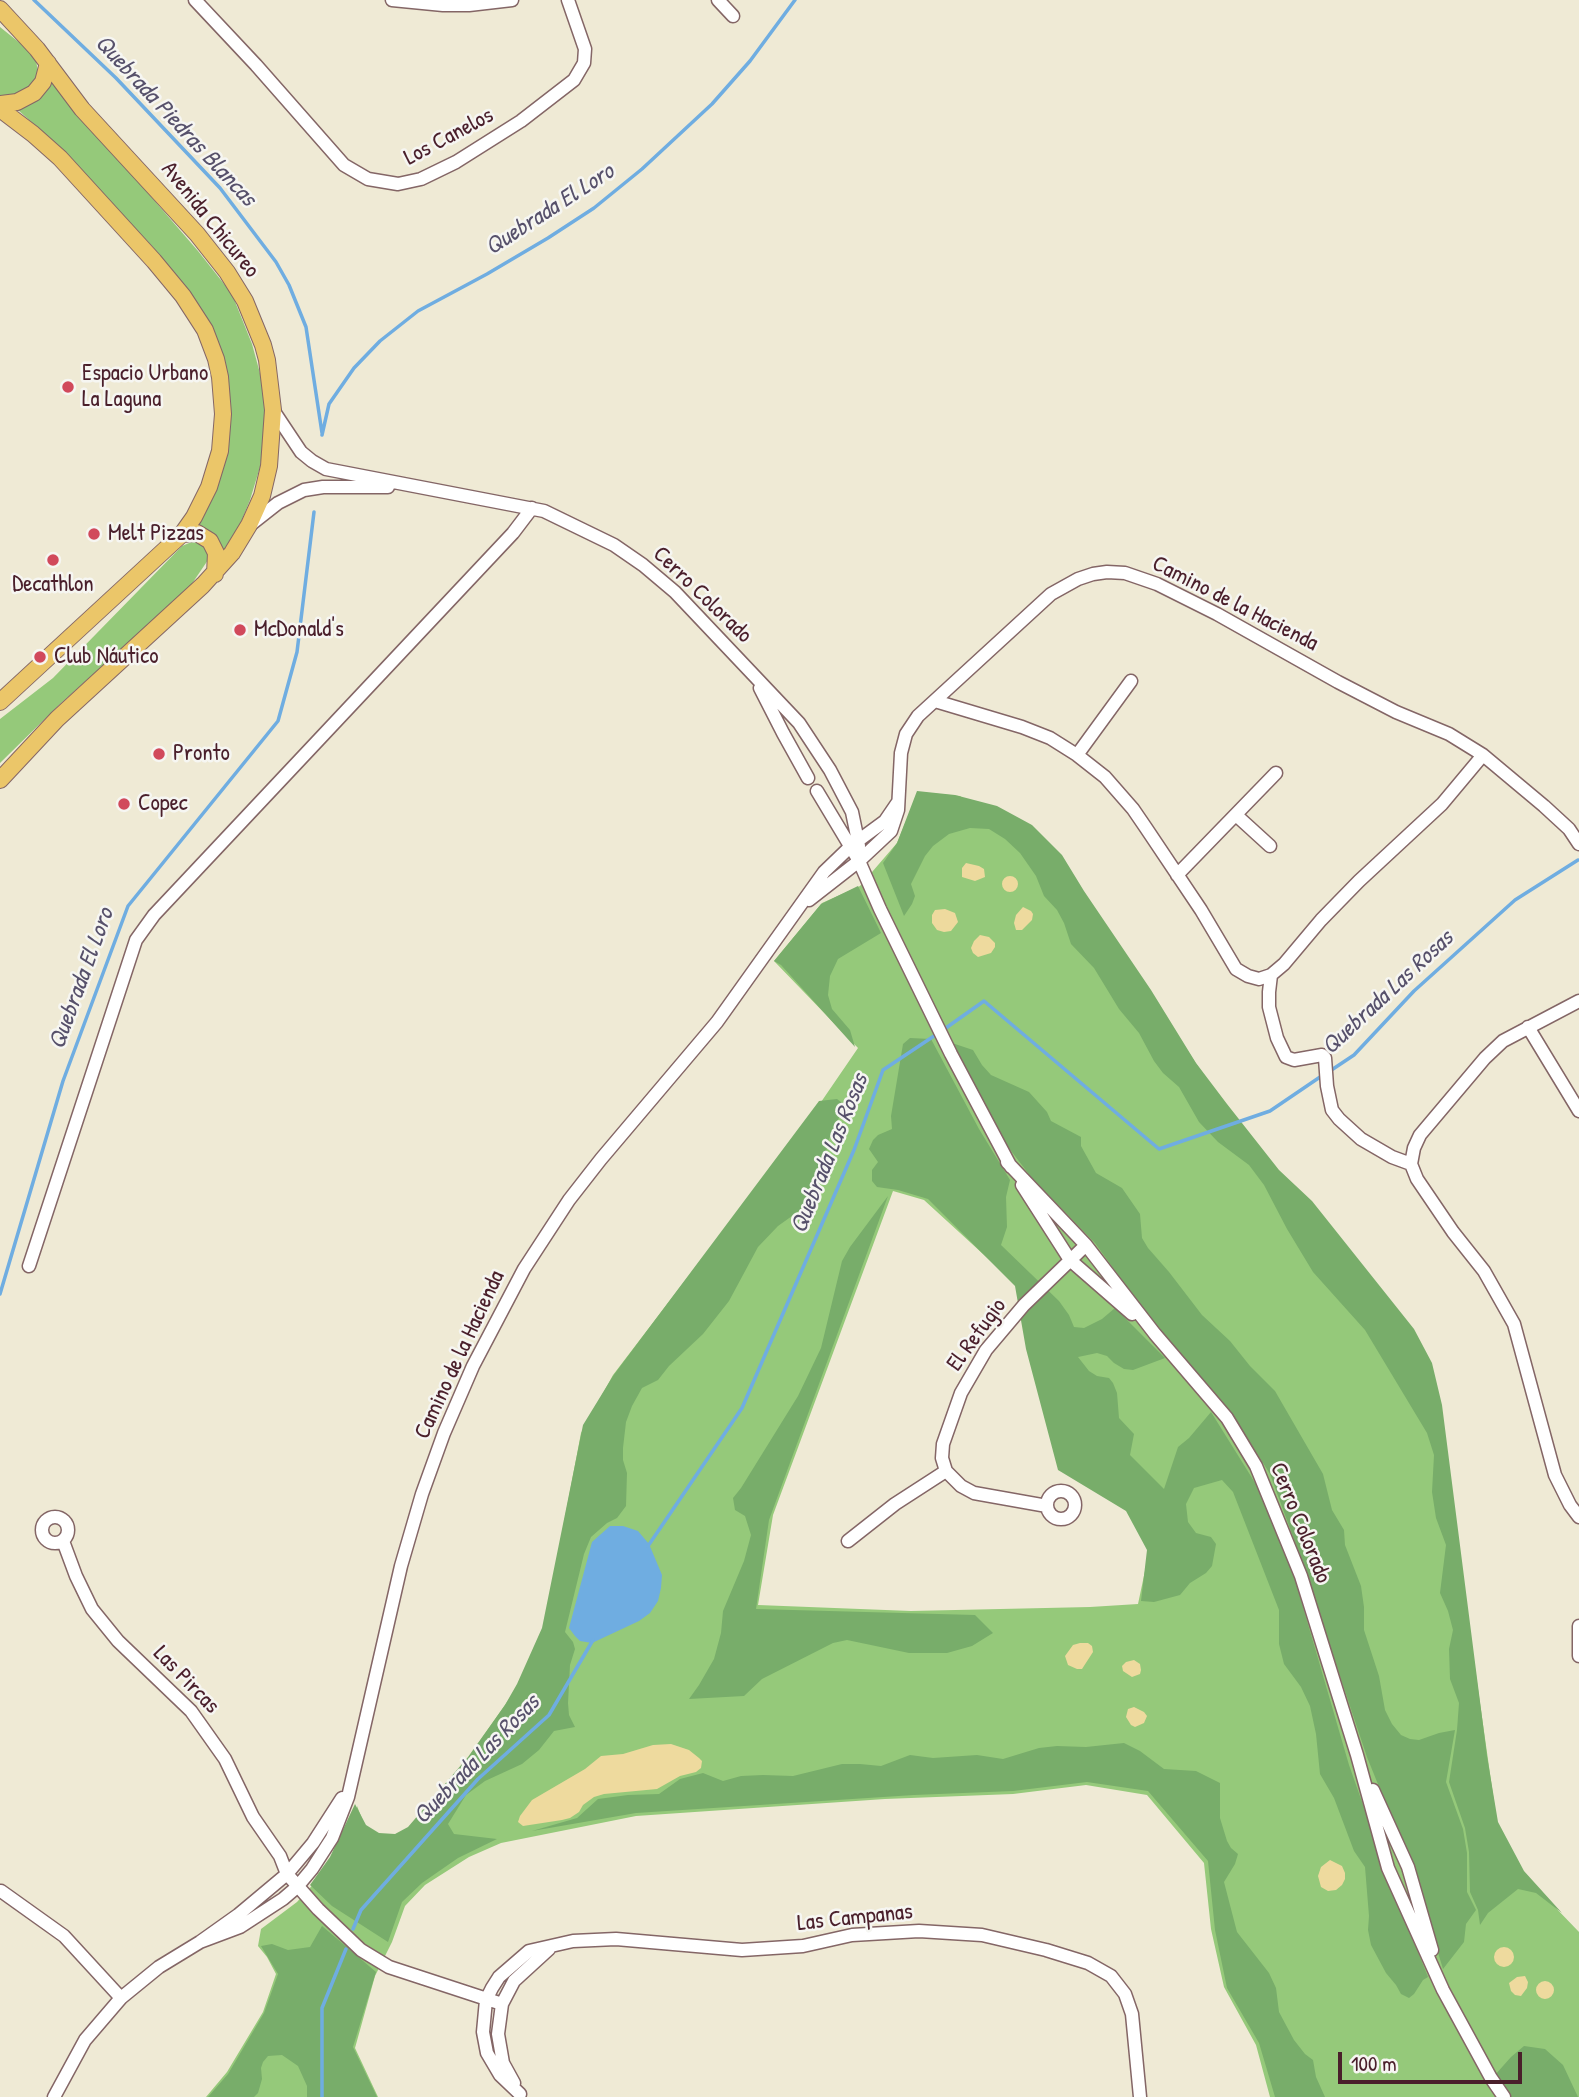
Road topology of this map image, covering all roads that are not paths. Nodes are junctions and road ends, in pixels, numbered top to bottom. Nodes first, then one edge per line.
1 (195, 0) edge
2 (392, 0) edge
3 (512, 0) edge
4 (568, 0) edge
5 (718, 0) edge
6 (0, 9) edge
7 (733, 16) dead end
8 (48, 63) junction
9 (0, 104) edge
10 (0, 109) edge
11 (273, 410) junction
12 (416, 487) junction
13 (532, 508) junction
14 (250, 526) junction
15 (182, 534) junction
16 (215, 574) junction
17 (756, 678) junction
18 (1131, 681) dead end
19 (934, 701) junction
20 (0, 702) edge
21 (818, 751) junction
22 (1077, 755) junction
23 (1483, 755) junction
24 (801, 765) junction
25 (1276, 773) dead end
26 (808, 778) dead end
27 (0, 779) edge
28 (817, 792) dead end
29 (898, 802) junction
30 (1236, 815) junction
31 (855, 843) junction
32 (1579, 844) edge
33 (1270, 846) dead end
34 (859, 861) junction
35 (1177, 875) junction
36 (802, 905) junction
37 (1271, 975) junction
38 (1579, 1002) edge
39 (1528, 1027) junction
40 (1579, 1111) edge
41 (1007, 1162) junction
42 (1412, 1164) junction
43 (1086, 1245) junction
44 (1070, 1260) junction
45 (29, 1266) dead end
46 (1155, 1334) junction
47 (946, 1471) junction
48 (1047, 1506) dead end
49 (1579, 1517) edge
50 (63, 1541) dead end
51 (848, 1541) dead end
52 (1579, 1626) edge
53 (1579, 1656) edge
54 (1357, 1755) junction
55 (351, 1782) junction
56 (1399, 1848) junction
57 (1384, 1854) junction
58 (287, 1874) junction
59 (297, 1887) junction
60 (0, 1888) edge
61 (200, 1942) junction
62 (555, 1944) junction
63 (1443, 1990) junction
64 (121, 1998) junction
65 (486, 2000) junction
66 (502, 2004) junction
67 (521, 2096) edge
68 (54, 2097) edge
69 (1140, 2097) edge
70 (1504, 2097) edge

1 - 4 street, Los Canelos
2 - 3 street
5 - 7 street
6 - 8 main road, Avenida Chicureo
8 - 9 main road
8 - 11 main road, Avenida Chicureo
10 - 15 main road
11 - 12 street, Cerro Colorado
11 - 14 main road, Avenida Chicureo
12 - 13 street, Cerro Colorado
12 - 14 street, Cerro Colorado
13 - 17 street, Cerro Colorado
13 - 45 street
14 - 16 main road, Avenida Chicureo
15 - 16 main road
15 - 20 main road
16 - 27 main road, Avenida Chicureo
17 - 21 street, Cerro Colorado
17 - 24 street, Cerro Colorado
18 - 22 street
19 - 22 street
19 - 23 street, Camino de la Hacienda
19 - 29 street, Camino de la Hacienda
21 - 24 street
21 - 31 street, Cerro Colorado
22 - 35 street
23 - 32 street, Camino de la Hacienda
23 - 37 street
24 - 26 street, Cerro Colorado
25 - 30 street
28 - 31 street, Cerro Colorado
29 - 31 street, Camino de la Hacienda
29 - 34 street, Camino de la Hacienda
30 - 33 street
30 - 35 street
31 - 34 street, Cerro Colorado
31 - 36 street, Camino de la Hacienda
34 - 36 street, Camino de la Hacienda
34 - 41 street, Cerro Colorado
35 - 37 street
36 - 55 street, Camino de la Hacienda
37 - 42 street
38 - 39 street
39 - 40 street
39 - 42 street
41 - 43 street, Cerro Colorado
41 - 44 street, Cerro Colorado
42 - 49 street
43 - 44 street, El Refugio
43 - 46 street, Cerro Colorado
44 - 46 street, Cerro Colorado
44 - 47 street, El Refugio
46 - 54 street, Cerro Colorado
47 - 48 street
47 - 51 street
50 - 58 street, Las Pircas
52 - 53 street
54 - 56 street, Cerro Colorado
54 - 57 street, Cerro Colorado
55 - 58 street, Camino de la Hacienda
55 - 59 street, Camino de la Hacienda
56 - 57 street
56 - 63 street, Cerro Colorado
57 - 63 street, Cerro Colorado
58 - 59 street, Las Pircas
58 - 61 street, Camino de la Hacienda
59 - 61 street, Camino de la Hacienda
59 - 65 street
60 - 64 street
61 - 64 street, Camino de la Hacienda
62 - 65 street, Las Campanas
62 - 66 street
62 - 69 street, Las Campanas
63 - 70 street, Cerro Colorado
64 - 68 street, Camino de la Hacienda
65 - 66 street
65 - 67 street
66 - 67 street

